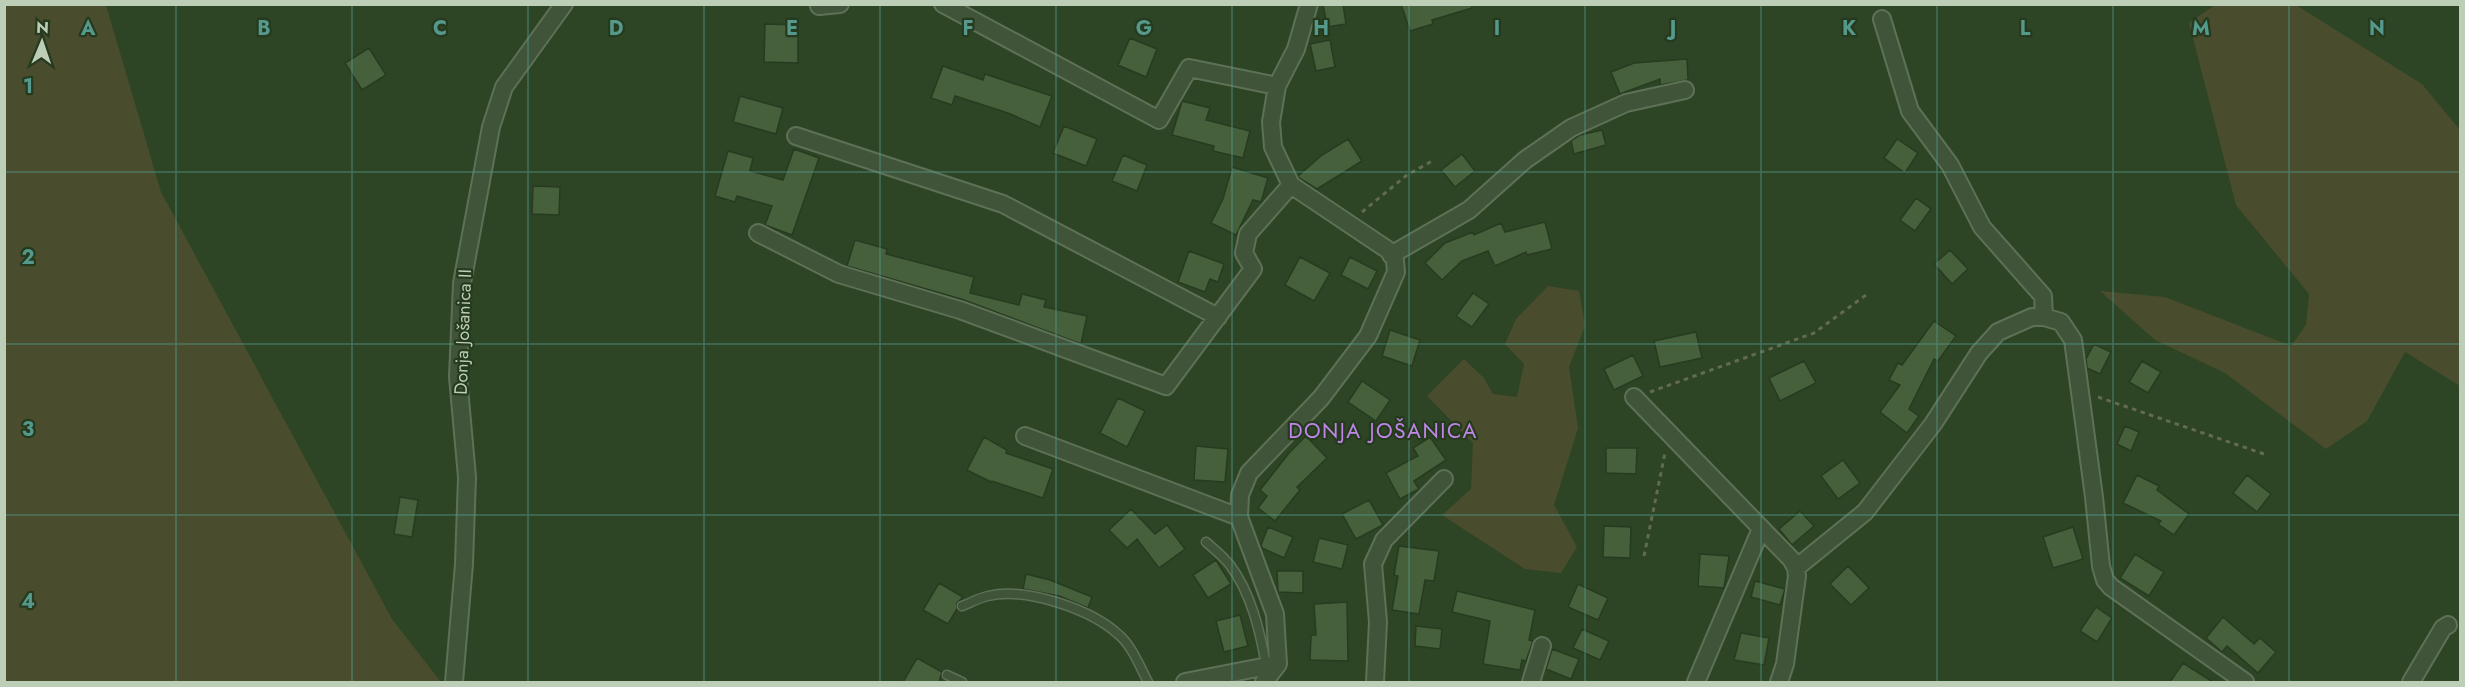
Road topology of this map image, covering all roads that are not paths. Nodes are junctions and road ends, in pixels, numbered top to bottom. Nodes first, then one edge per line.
1 (564, 4) edge
2 (840, 4) edge
3 (943, 4) edge
4 (1309, 4) edge
5 (819, 6) dead end
6 (1882, 19) dead end
7 (1277, 86) junction
8 (1685, 90) dead end
9 (796, 136) dead end
10 (1291, 185) junction
11 (758, 233) dead end
12 (1391, 255) junction
13 (2044, 316) junction
14 (1218, 317) junction
15 (1634, 398) road end
16 (1025, 436) dead end
17 (1444, 479) dead end
18 (1239, 517) junction
19 (1761, 529) junction
20 (1206, 542) dead end
21 (1796, 568) junction
22 (962, 606) dead end
23 (2448, 625) dead end
24 (1542, 646) dead end
25 (1272, 665) junction
26 (947, 675) dead end
27 (454, 682) edge
28 (962, 682) edge
29 (1148, 682) edge
30 (1185, 682) edge
31 (1264, 682) edge
32 (1375, 682) edge
33 (1531, 682) edge
34 (1696, 682) edge
35 (1779, 682) edge
36 (2245, 682) edge
37 (2411, 682) edge

1 - 27 street, Donja Jošanica II
2 - 5 street
3 - 7 street
4 - 7 street
6 - 13 street
7 - 10 street
8 - 12 street
9 - 14 street
10 - 12 street
10 - 14 street
11 - 14 street
12 - 18 street
13 - 21 street
13 - 36 street
15 - 19 street
16 - 18 street
17 - 32 street
18 - 25 street
19 - 21 street
19 - 34 street
20 - 25 lane
21 - 35 street
22 - 29 lane
23 - 37 street
24 - 33 street
25 - 30 street
25 - 31 street
26 - 28 lane

